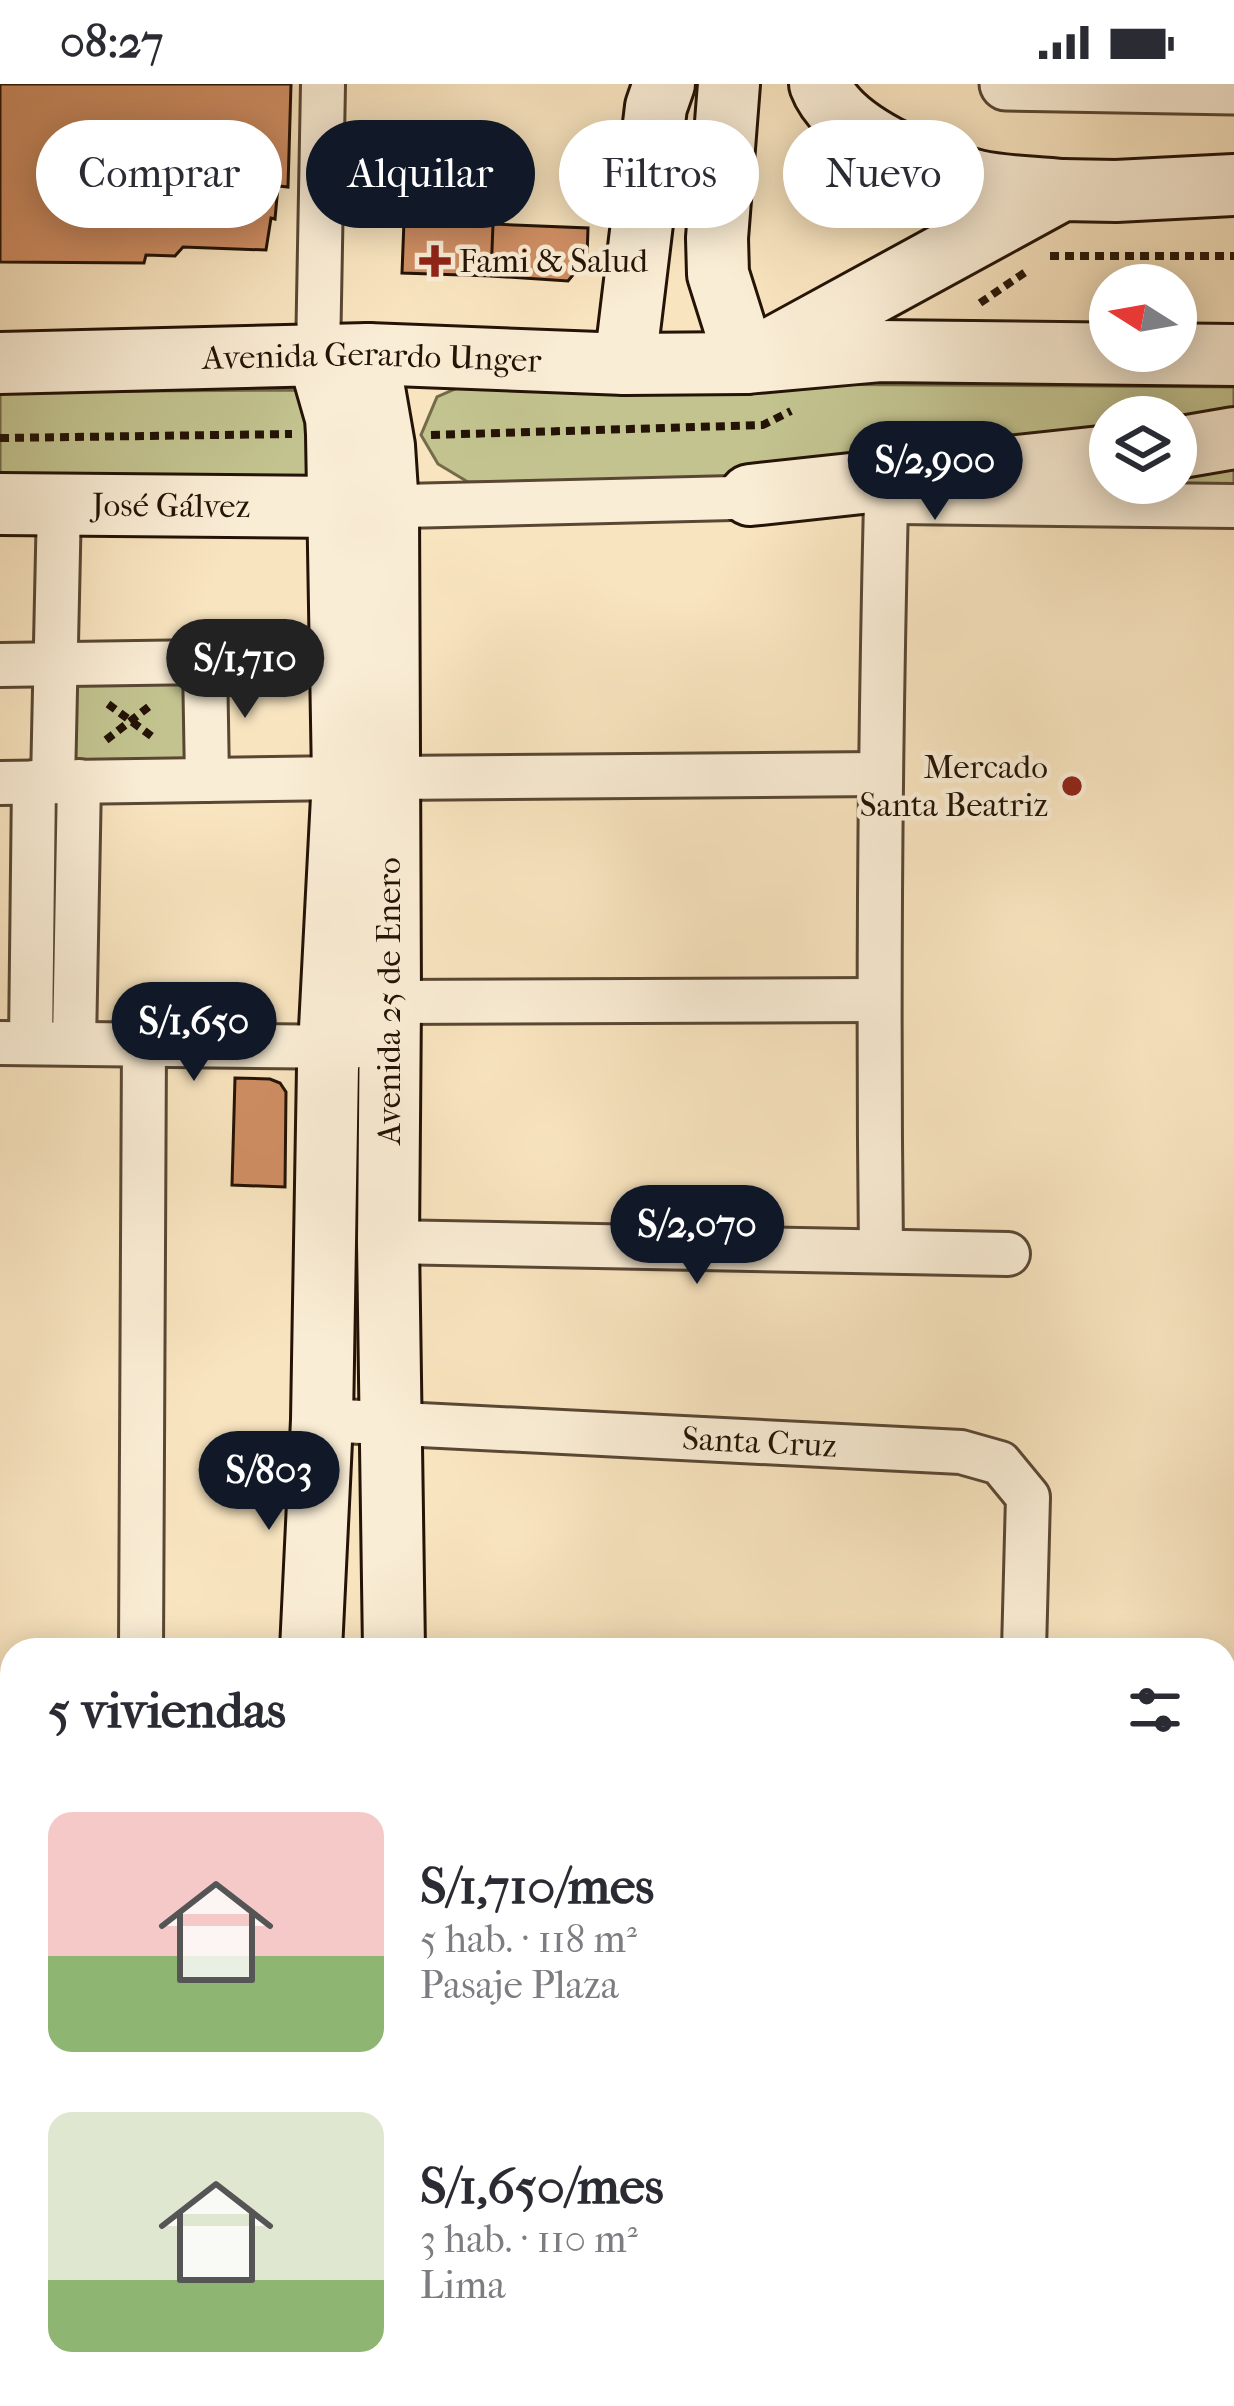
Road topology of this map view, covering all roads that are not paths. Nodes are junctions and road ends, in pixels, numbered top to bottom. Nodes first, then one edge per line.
1 (323, 84) edge
2 (729, 84) edge
3 (820, 84) edge
4 (1006, 84) edge
5 (1234, 88) edge
6 (659, 92) edge
7 (1234, 185) edge
8 (1062, 190) junction
9 (343, 354) junction
10 (1234, 355) edge
11 (0, 363) edge
12 (746, 363) junction
13 (625, 364) junction
14 (1234, 438) edge
15 (1197, 444) edge
16 (1089, 458) edge
17 (750, 496) junction
18 (886, 502) junction
19 (0, 504) edge
20 (59, 505) junction
21 (1234, 506) edge
22 (364, 507) junction
23 (0, 665) edge
24 (56, 665) junction
25 (879, 774) junction
26 (366, 778) junction
27 (207, 780) junction
28 (41, 782) edge
29 (16, 888) edge
30 (878, 1000) junction
31 (390, 1024) junction
32 (15, 1043) edge
33 (74, 1043) junction
34 (144, 1044) junction
35 (329, 1046) junction
36 (388, 1243) junction
37 (881, 1251) junction
38 (1008, 1254) dead end
39 (322, 1420) junction
40 (389, 1421) junction
41 (141, 1638) edge
42 (312, 1638) edge
43 (394, 1638) edge
44 (1024, 1638) edge

1 - 9 street
2 - 12 main road
3 - 8 main road
4 - 5 street
6 - 13 main road
7 - 8 main road, Avenida Gerardo Unger
8 - 12 main road, Avenida Gerardo Unger
9 - 11 main road, Avenida Gerardo Unger
9 - 13 main road, Avenida Gerardo Unger
9 - 22 main road, Avenida 25 de Enero
9 - 22 main road, Avenida 25 de Enero
10 - 12 main road, Avenida Gerardo Unger
12 - 13 main road, Avenida Gerardo Unger
14 - 15 main road
16 - 17 main road
17 - 18 street
17 - 22 street
18 - 21 street
18 - 25 street
19 - 20 main road, José Gálvez
20 - 22 main road, José Gálvez
20 - 24 street
22 - 26 main road, Avenida 25 de Enero
23 - 24 street
24 - 27 street
24 - 28 street
25 - 26 street
25 - 30 street
26 - 27 street
26 - 31 main road, Avenida 25 de Enero
26 - 35 main road, Avenida 25 de Enero
27 - 28 street
28 - 29 street
28 - 33 street
29 - 32 street
30 - 31 street
30 - 37 street
31 - 35 street
31 - 36 main road, Avenida 25 de Enero
32 - 33 street
33 - 34 street
34 - 35 street
34 - 41 street
35 - 39 main road, Avenida 25 de Enero
36 - 37 street
36 - 40 main road, Avenida 25 de Enero
37 - 38 street
39 - 40 street, Santa Cruz
39 - 42 main road, Avenida 25 de Enero
40 - 43 main road, Avenida 25 de Enero
40 - 44 street, Santa Cruz

